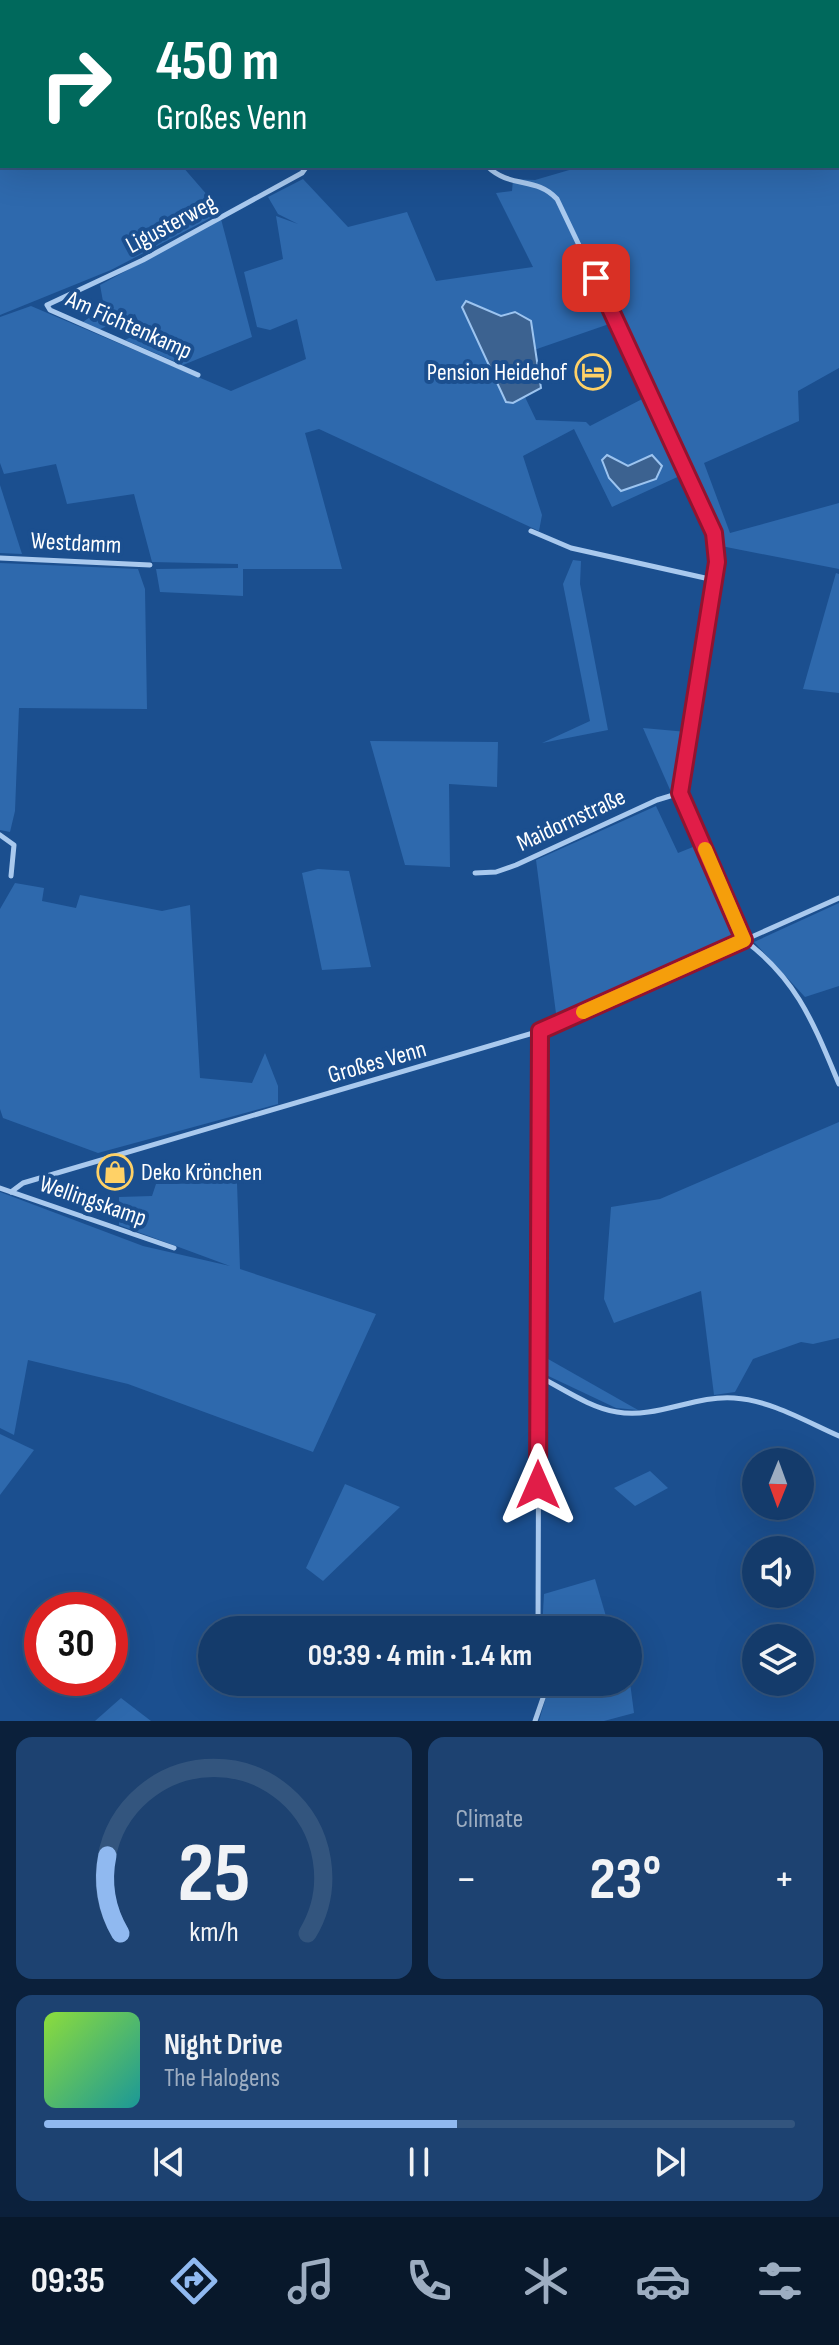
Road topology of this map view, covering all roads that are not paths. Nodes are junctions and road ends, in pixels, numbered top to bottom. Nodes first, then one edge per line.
1 (306, 168) edge
2 (490, 168) edge
3 (47, 305) joint
4 (198, 375) dead end
5 (531, 531) dead end
6 (0, 558) edge
7 (150, 565) dead end
8 (714, 580) junction
9 (680, 793) junction
10 (0, 835) edge
11 (475, 873) dead end
12 (11, 876) dead end
13 (839, 898) edge
14 (744, 940) junction
15 (540, 1031) junction
16 (839, 1084) edge
17 (0, 1188) edge
18 (11, 1192) junction
19 (174, 1248) dead end
20 (538, 1376) junction
21 (839, 1436) edge
22 (538, 1616) edge
23 (543, 1696) edge
24 (535, 1721) edge

1 - 3 street, Ligusterweg
2 - 8 street
3 - 4 street, Am Fichtenkamp
5 - 8 street
6 - 7 street, Westdamm
8 - 9 street
9 - 11 street, Maidornstraße
9 - 14 street
10 - 12 street
13 - 14 street, Großes Venn
14 - 15 street, Großes Venn
14 - 16 street
15 - 18 street, Großes Venn
15 - 20 street
17 - 18 street, Wellingskamp
18 - 19 street, Wellingskamp
20 - 21 street
20 - 22 street
23 - 24 street

